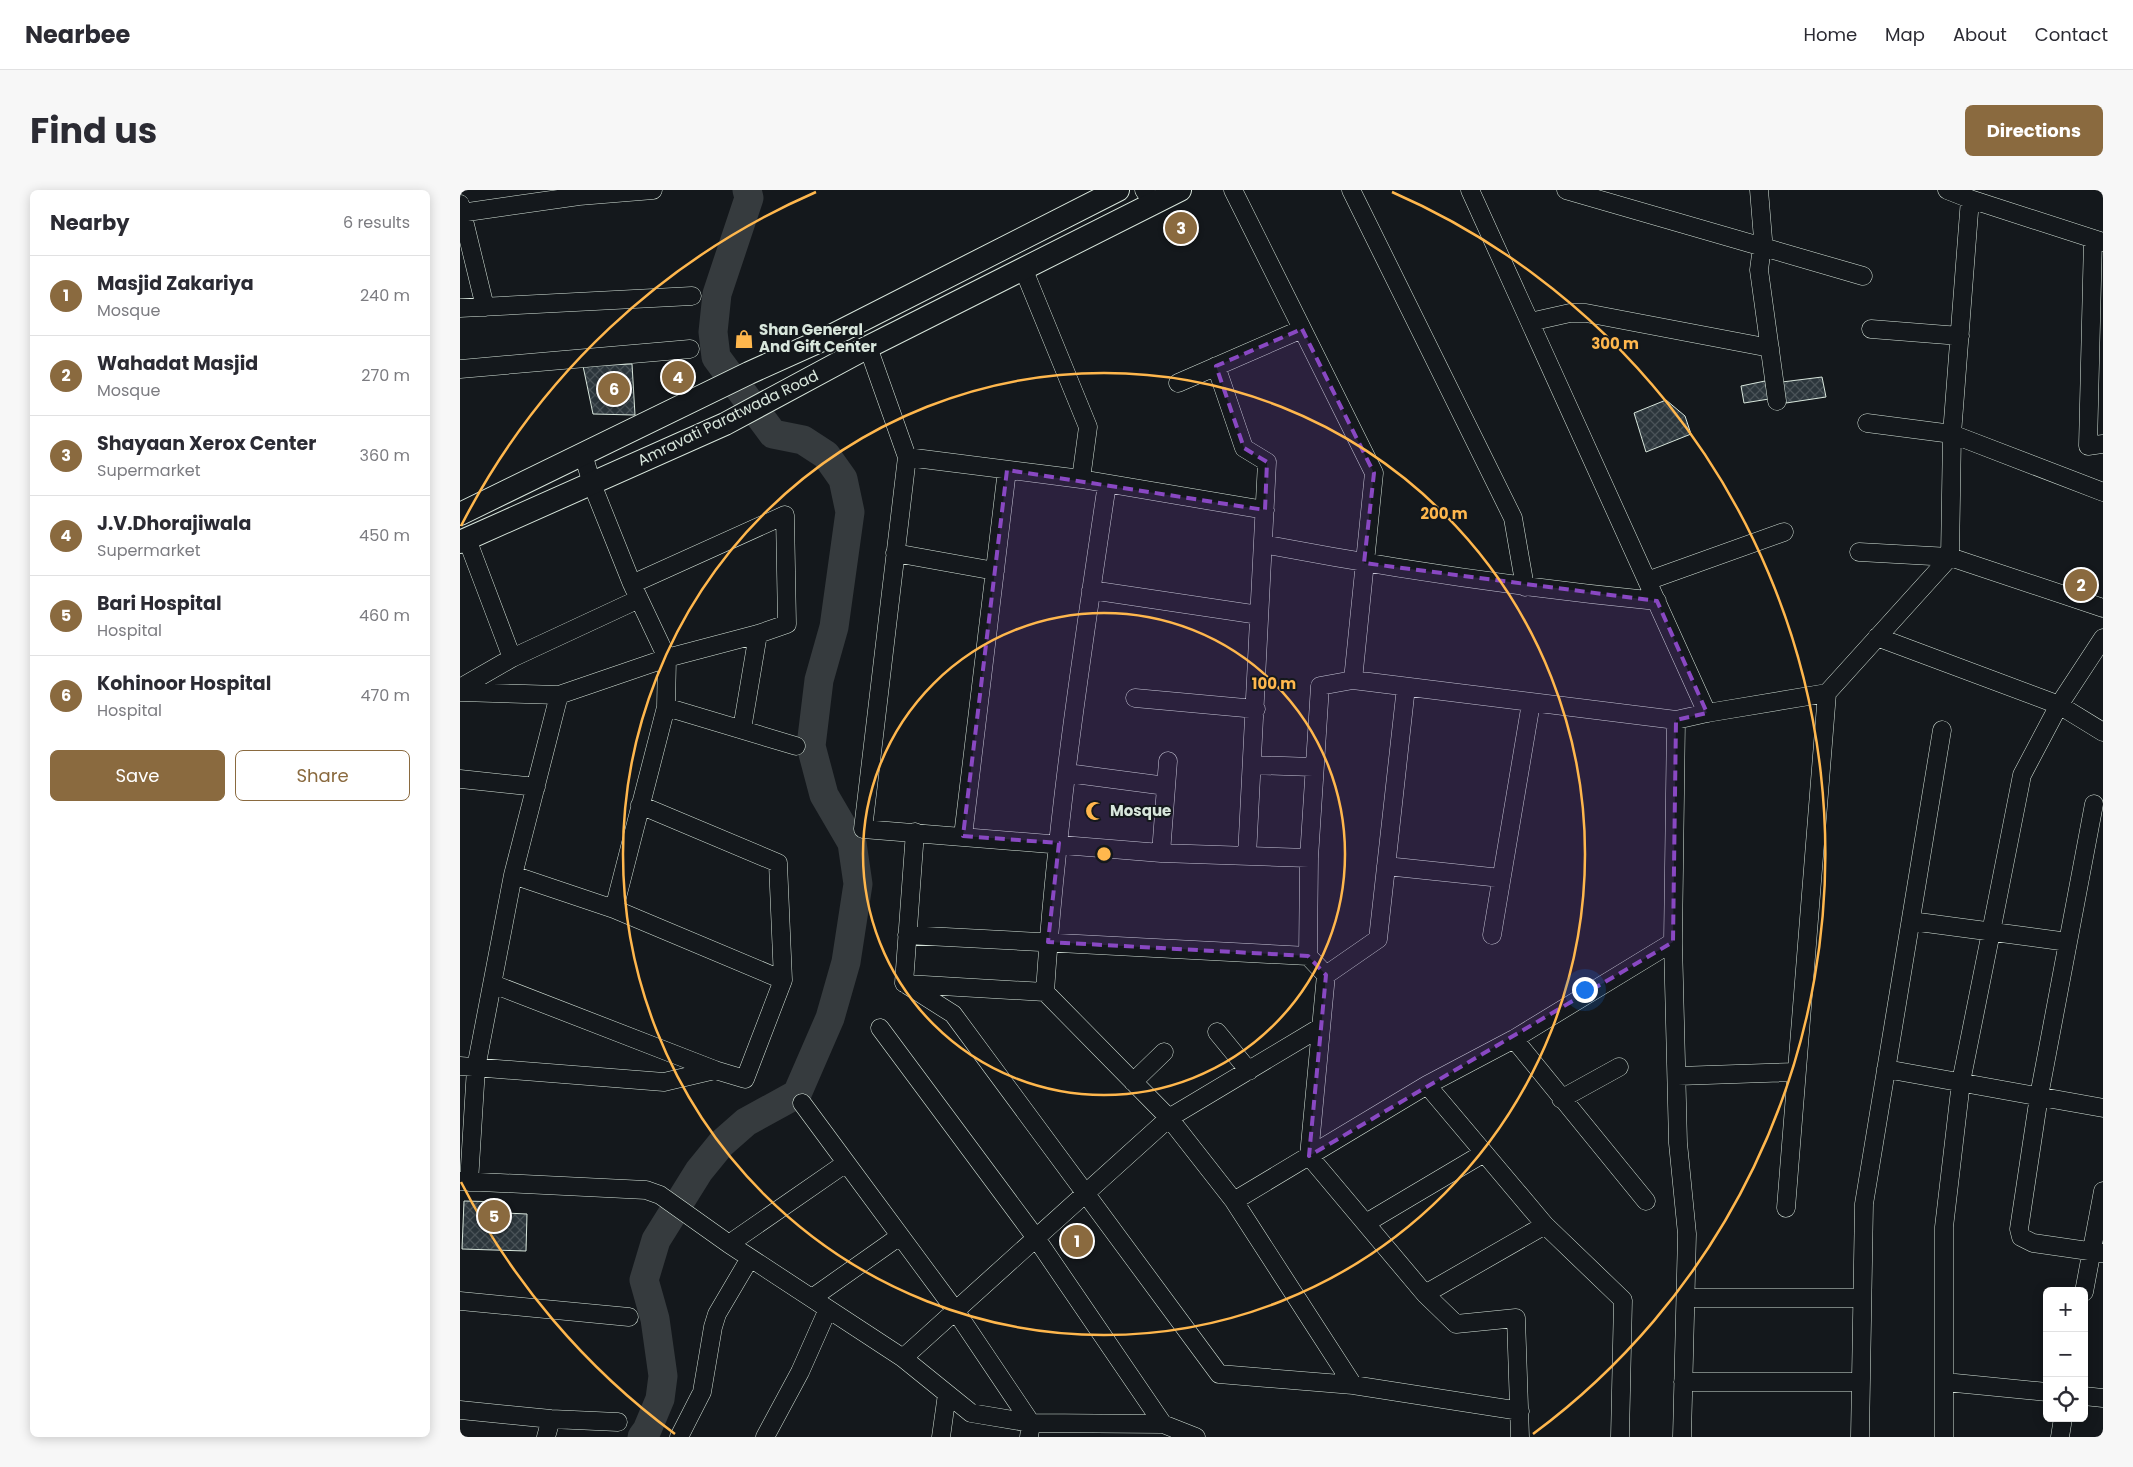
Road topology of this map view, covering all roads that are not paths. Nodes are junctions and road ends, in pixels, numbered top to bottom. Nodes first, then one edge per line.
1 (652, 190) edge
2 (1118, 190) edge
3 (1180, 190) edge
4 (1233, 190) edge
5 (1351, 190) edge
6 (1470, 190) edge
7 (1566, 190) edge
8 (1759, 190) edge
9 (1947, 190) edge
10 (578, 193) edge
11 (1149, 197) edge
12 (1970, 199) junction
13 (461, 210) edge
14 (2098, 241) edge
15 (1763, 246) junction
16 (1023, 268) junction
17 (1863, 276) dead end
18 (692, 296) dead end
19 (485, 307) junction
20 (460, 308) edge
21 (1530, 322) junction
22 (1302, 329) junction
23 (1871, 329) dead end
24 (1960, 336) junction
25 (868, 347) junction
26 (690, 348) dead end
27 (1770, 348) junction
28 (1216, 366) junction
29 (460, 369) edge
30 (1178, 383) dead end
31 (1777, 401) dead end
32 (1867, 423) dead end
33 (1952, 434) junction
34 (2103, 444) edge
35 (583, 454) junction
36 (907, 457) junction
37 (1007, 470) junction
38 (1081, 479) junction
39 (592, 484) junction
40 (1107, 484) junction
41 (2103, 492) edge
42 (1265, 510) junction
43 (460, 514) edge
44 (1784, 532) dead end
45 (463, 541) edge
46 (1263, 544) junction
47 (1859, 552) dead end
48 (895, 553) junction
49 (1950, 557) junction
50 (1364, 563) junction
51 (995, 571) junction
52 (1647, 581) junction
53 (1525, 587) junction
54 (1091, 590) junction
55 (635, 592) junction
56 (1658, 601) junction
57 (2103, 608) edge
58 (1259, 616) junction
59 (758, 634) junction
60 (1877, 637) junction
61 (2103, 638) edge
62 (512, 658) junction
63 (667, 658) junction
64 (1354, 680) junction
65 (1406, 688) junction
66 (460, 690) edge
67 (1827, 693) junction
68 (559, 695) junction
69 (1135, 698) dead end
70 (1531, 703) junction
71 (2059, 705) junction
72 (666, 707) junction
73 (1256, 709) junction
74 (1707, 713) junction
75 (1676, 720) junction
76 (742, 729) junction
77 (1942, 730) dead end
78 (2103, 732) edge
79 (796, 746) dead end
80 (1168, 760) dead end
81 (1253, 765) junction
82 (1313, 767) junction
83 (1067, 773) junction
84 (460, 780) edge
85 (1166, 786) junction
86 (536, 787) junction
87 (2094, 804) dead end
88 (640, 805) junction
89 (915, 832) junction
90 (963, 836) junction
91 (1059, 843) junction
92 (1161, 853) junction
93 (1247, 856) junction
94 (1309, 858) junction
95 (1386, 866) junction
96 (513, 875) junction
97 (1501, 878) junction
98 (614, 909) junction
99 (1911, 921) junction
100 (1991, 932) junction
101 (907, 935) junction
102 (1492, 935) dead end
103 (1048, 942) junction
104 (1673, 942) junction
105 (2068, 942) junction
106 (1308, 956) junction
107 (1326, 975) junction
108 (783, 980) junction
109 (493, 984) junction
110 (904, 984) junction
111 (1045, 992) junction
112 (1321, 1027) junction
113 (880, 1028) dead end
114 (1217, 1032) dead end
115 (1514, 1039) junction
116 (1164, 1052) dead end
117 (468, 1067) edge
118 (1619, 1067) dead end
119 (1886, 1069) junction
120 (714, 1070) junction
121 (1249, 1071) junction
122 (1796, 1072) junction
123 (1678, 1076) junction
124 (1133, 1082) junction
125 (1961, 1082) junction
126 (1427, 1085) junction
127 (2039, 1096) junction
128 (1561, 1098) junction
129 (802, 1103) dead end
130 (2103, 1108) edge
131 (1170, 1118) junction
132 (1484, 1153) junction
133 (1309, 1156) junction
134 (846, 1163) junction
135 (464, 1181) edge
136 (2103, 1191) edge
137 (1086, 1193) junction
138 (1234, 1200) junction
139 (1646, 1201) dead end
140 (1786, 1208) dead end
141 (1366, 1223) junction
142 (1545, 1225) junction
143 (900, 1236) junction
144 (1036, 1238) junction
145 (729, 1244) junction
146 (2097, 1252) edge
147 (750, 1258) junction
148 (2086, 1287) edge
149 (1425, 1294) junction
150 (812, 1298) junction
151 (1686, 1298) junction
152 (1862, 1298) junction
153 (460, 1301) edge
154 (828, 1309) junction
155 (955, 1310) junction
156 (629, 1317) dead end
157 (903, 1358) junction
158 (1683, 1382) junction
159 (1860, 1382) junction
160 (1945, 1382) junction
161 (1353, 1385) junction
162 (2043, 1392) edge
163 (947, 1394) junction
164 (2088, 1396) edge
165 (2103, 1398) edge
166 (460, 1410) edge
167 (1520, 1411) junction
168 (551, 1420) junction
169 (618, 1422) dead end
170 (2062, 1422) edge
171 (1162, 1424) junction
172 (1030, 1430) edge
173 (1124, 1430) edge
174 (546, 1437) edge
175 (679, 1437) edge
176 (765, 1437) edge
177 (941, 1437) edge
178 (1196, 1437) edge
179 (1520, 1437) edge
180 (1620, 1437) edge
181 (1682, 1437) edge
182 (1860, 1437) edge
183 (1944, 1437) edge
184 (2060, 1437) edge

1 - 10 street
2 - 35 main road, Amravati Paratwada Road
3 - 11 main road, Amravati Paratwada Road
4 - 22 street
5 - 53 street
6 - 21 street
7 - 15 street
8 - 15 street
9 - 12 street
10 - 13 street
11 - 16 main road, Amravati Paratwada Road
12 - 14 street
12 - 24 street
13 - 19 street
14 - 34 street
15 - 17 street
15 - 27 street
16 - 25 main road, Amravati Paratwada Road
16 - 38 street
18 - 19 street
19 - 20 street
21 - 27 street
21 - 52 street
22 - 28 street
22 - 50 street
23 - 24 street
24 - 33 street
25 - 36 street
25 - 39 main road, Amravati Paratwada Road
26 - 29 street
27 - 31 street
28 - 30 street
28 - 42 street
32 - 33 street
33 - 41 street
33 - 49 street
35 - 39 street
35 - 43 main road, Amravati Paratwada Road
36 - 37 street
36 - 48 street
37 - 38 street
37 - 51 street
38 - 40 street
39 - 45 main road, Amravati Paratwada Road
39 - 55 street
40 - 42 street
40 - 54 street
42 - 46 street
44 - 52 street
45 - 62 street
46 - 50 street
46 - 58 street
47 - 49 street
48 - 51 street
48 - 89 street
49 - 57 street
49 - 60 street
50 - 53 street
50 - 64 street
51 - 90 street
52 - 56 street
53 - 56 street
54 - 58 street
54 - 83 street
55 - 59 street
55 - 62 street
55 - 63 street
56 - 74 street
58 - 73 street
59 - 63 street
59 - 76 street
60 - 67 street
60 - 71 street
61 - 71 street
62 - 66 street
63 - 68 street
63 - 72 street
64 - 65 street
64 - 82 street
65 - 70 street
65 - 95 street
66 - 68 street
67 - 74 street
67 - 122 street
68 - 86 street
69 - 73 street
70 - 75 street
70 - 97 street
71 - 78 street
71 - 100 street
72 - 76 street
72 - 88 street
73 - 81 street
74 - 75 street
75 - 104 street
76 - 79 street
77 - 99 street
80 - 85 street
81 - 82 street
81 - 93 street
82 - 94 street
83 - 85 street
83 - 91 street
84 - 86 street
85 - 92 street
86 - 96 street
87 - 105 street
88 - 98 street
88 - 108 street
89 - 90 street
89 - 101 street
90 - 91 street
91 - 92 street
91 - 103 street
92 - 93 street
93 - 94 street
94 - 106 street
95 - 97 street
95 - 107 street
96 - 98 street
96 - 109 street
97 - 102 street
98 - 108 street
99 - 100 street
99 - 119 street
100 - 105 street
100 - 125 street
101 - 103 street
101 - 110 street
103 - 106 street
103 - 111 street
104 - 115 street
104 - 123 street
105 - 127 street
106 - 107 street
107 - 112 street
108 - 120 street
109 - 117 street
109 - 120 street
110 - 111 street
110 - 137 street
111 - 124 street
112 - 121 street
112 - 133 street
113 - 144 street
114 - 121 street
115 - 126 street
115 - 128 street
116 - 124 street
117 - 120 street
117 - 135 street
118 - 128 street
119 - 125 street
119 - 152 street
121 - 131 street
122 - 123 street
122 - 140 street
123 - 151 street
124 - 131 street
125 - 127 street
125 - 160 street
126 - 132 street
126 - 133 street
127 - 130 street
127 - 146 street
128 - 139 street
129 - 134 street
131 - 137 street
131 - 138 street
132 - 141 street
132 - 142 street
133 - 138 street
133 - 141 street
134 - 143 street
134 - 145 street
135 - 145 street
136 - 146 street
137 - 144 street
137 - 161 street
138 - 161 street
141 - 149 street
142 - 149 street
142 - 180 street
143 - 150 street
143 - 155 street
144 - 155 street
144 - 171 street
145 - 147 street
146 - 148 street
147 - 150 street
147 - 175 street
149 - 167 street
150 - 154 street
151 - 152 street
151 - 158 street
152 - 159 street
153 - 156 street
154 - 157 street
154 - 176 street
155 - 157 street
155 - 172 street
157 - 163 street
158 - 159 street
158 - 181 street
159 - 182 street
160 - 162 street
160 - 183 street
161 - 167 street
163 - 172 street
163 - 177 street
164 - 165 street
166 - 168 street
167 - 179 street
168 - 169 street
168 - 174 street
170 - 184 street
171 - 173 street
171 - 178 street
172 - 173 street

